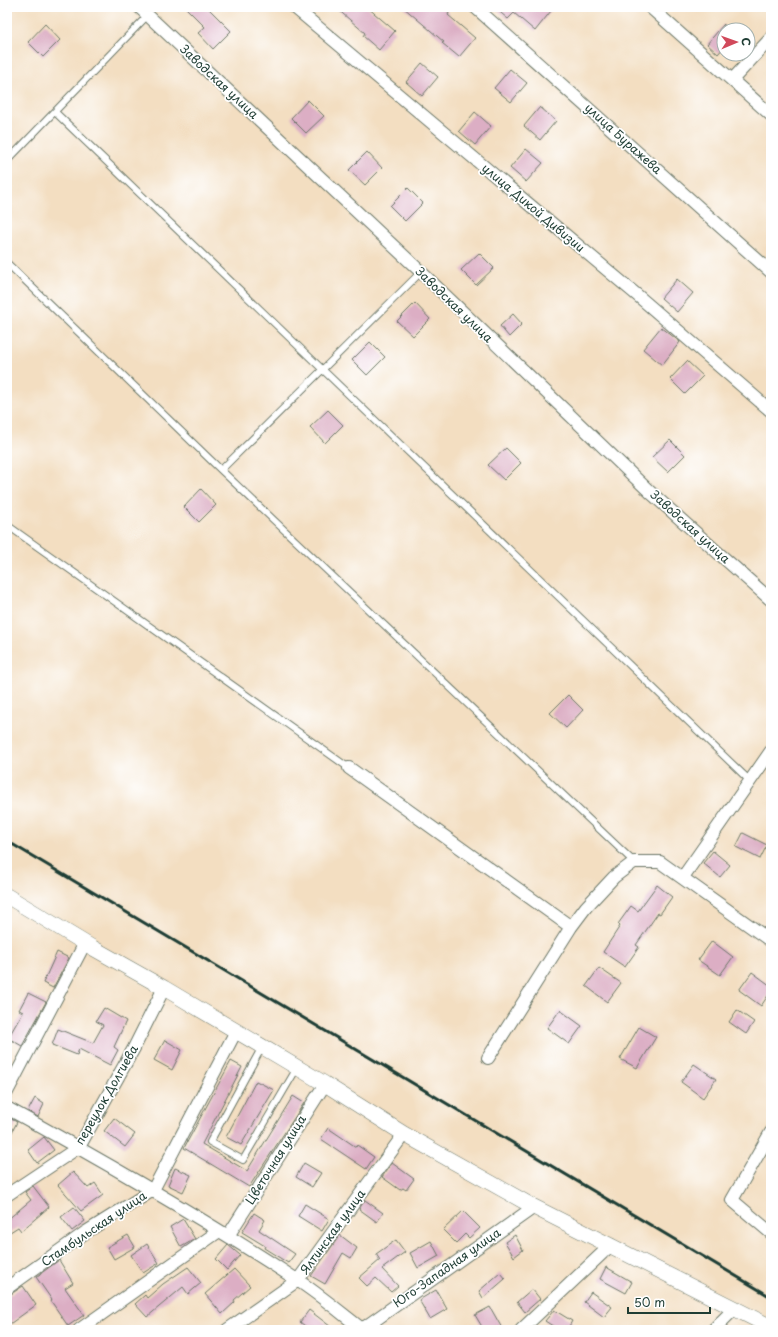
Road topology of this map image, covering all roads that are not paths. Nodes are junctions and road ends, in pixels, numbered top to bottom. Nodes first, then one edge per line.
1 (294, 7) edge
2 (474, 7) edge
3 (650, 7) edge
4 (144, 11) edge
5 (771, 38) edge
6 (732, 80) junction
7 (55, 112) junction
8 (771, 115) edge
9 (7, 161) edge
10 (7, 263) edge
11 (421, 272) junction
12 (771, 272) edge
13 (322, 370) junction
14 (771, 411) edge
15 (221, 470) junction
16 (7, 525) edge
17 (771, 600) edge
18 (771, 751) edge
19 (349, 768) joint
20 (750, 781) junction
21 (634, 862) junction
22 (683, 877) junction
23 (7, 896) edge
24 (571, 927) junction
25 (771, 941) edge
26 (85, 943) junction
27 (164, 988) junction
28 (236, 1031) junction
29 (262, 1046) junction
30 (488, 1058) dead end
31 (297, 1068) junction
32 (324, 1084) junction
33 (7, 1092) edge
34 (7, 1108) edge
35 (771, 1132) edge
36 (404, 1134) junction
37 (79, 1147) junction
38 (153, 1190) junction
39 (7, 1195) edge
40 (534, 1207) junction
41 (771, 1233) edge
42 (223, 1234) junction
43 (611, 1245) junction
44 (298, 1280) junction
45 (7, 1288) edge
46 (734, 1308) junction
47 (771, 1327) edge
48 (361, 1329) edge
49 (79, 1330) edge
50 (228, 1330) edge
51 (521, 1330) edge
52 (713, 1330) edge

1 - 14 street, улица Дикой Дивизии
2 - 12 street, улица Буражева
3 - 6 street
4 - 7 lane
4 - 11 street, Заводская улица
5 - 6 street
6 - 8 street
7 - 9 lane
7 - 13 lane
10 - 15 lane
11 - 13 lane
11 - 17 street, Заводская улица
13 - 15 lane
13 - 20 lane
15 - 21 lane
16 - 19 lane
18 - 20 street
19 - 24 street
20 - 22 street
21 - 22 street
21 - 24 street
22 - 25 street
23 - 26 street
24 - 30 street
26 - 27 street
26 - 33 street
27 - 28 street
27 - 37 street, переулок Долгиева
28 - 29 street
28 - 38 street, Стамбульская улица
29 - 31 street
29 - 31 lane
31 - 32 street
32 - 36 street
32 - 42 street, Цветочная улица
34 - 37 street
35 - 41 street
36 - 40 street
36 - 44 street, Ялтинская улица
37 - 38 street
37 - 39 street, переулок Долгиева
38 - 42 street
38 - 45 street, Стамбульская улица
40 - 43 street
40 - 48 street, Юго-Западная улица
42 - 44 street
42 - 49 street, Цветочная улица
43 - 46 street
43 - 51 street
44 - 48 street
44 - 50 street, Ялтинская улица
46 - 47 street
46 - 52 street

